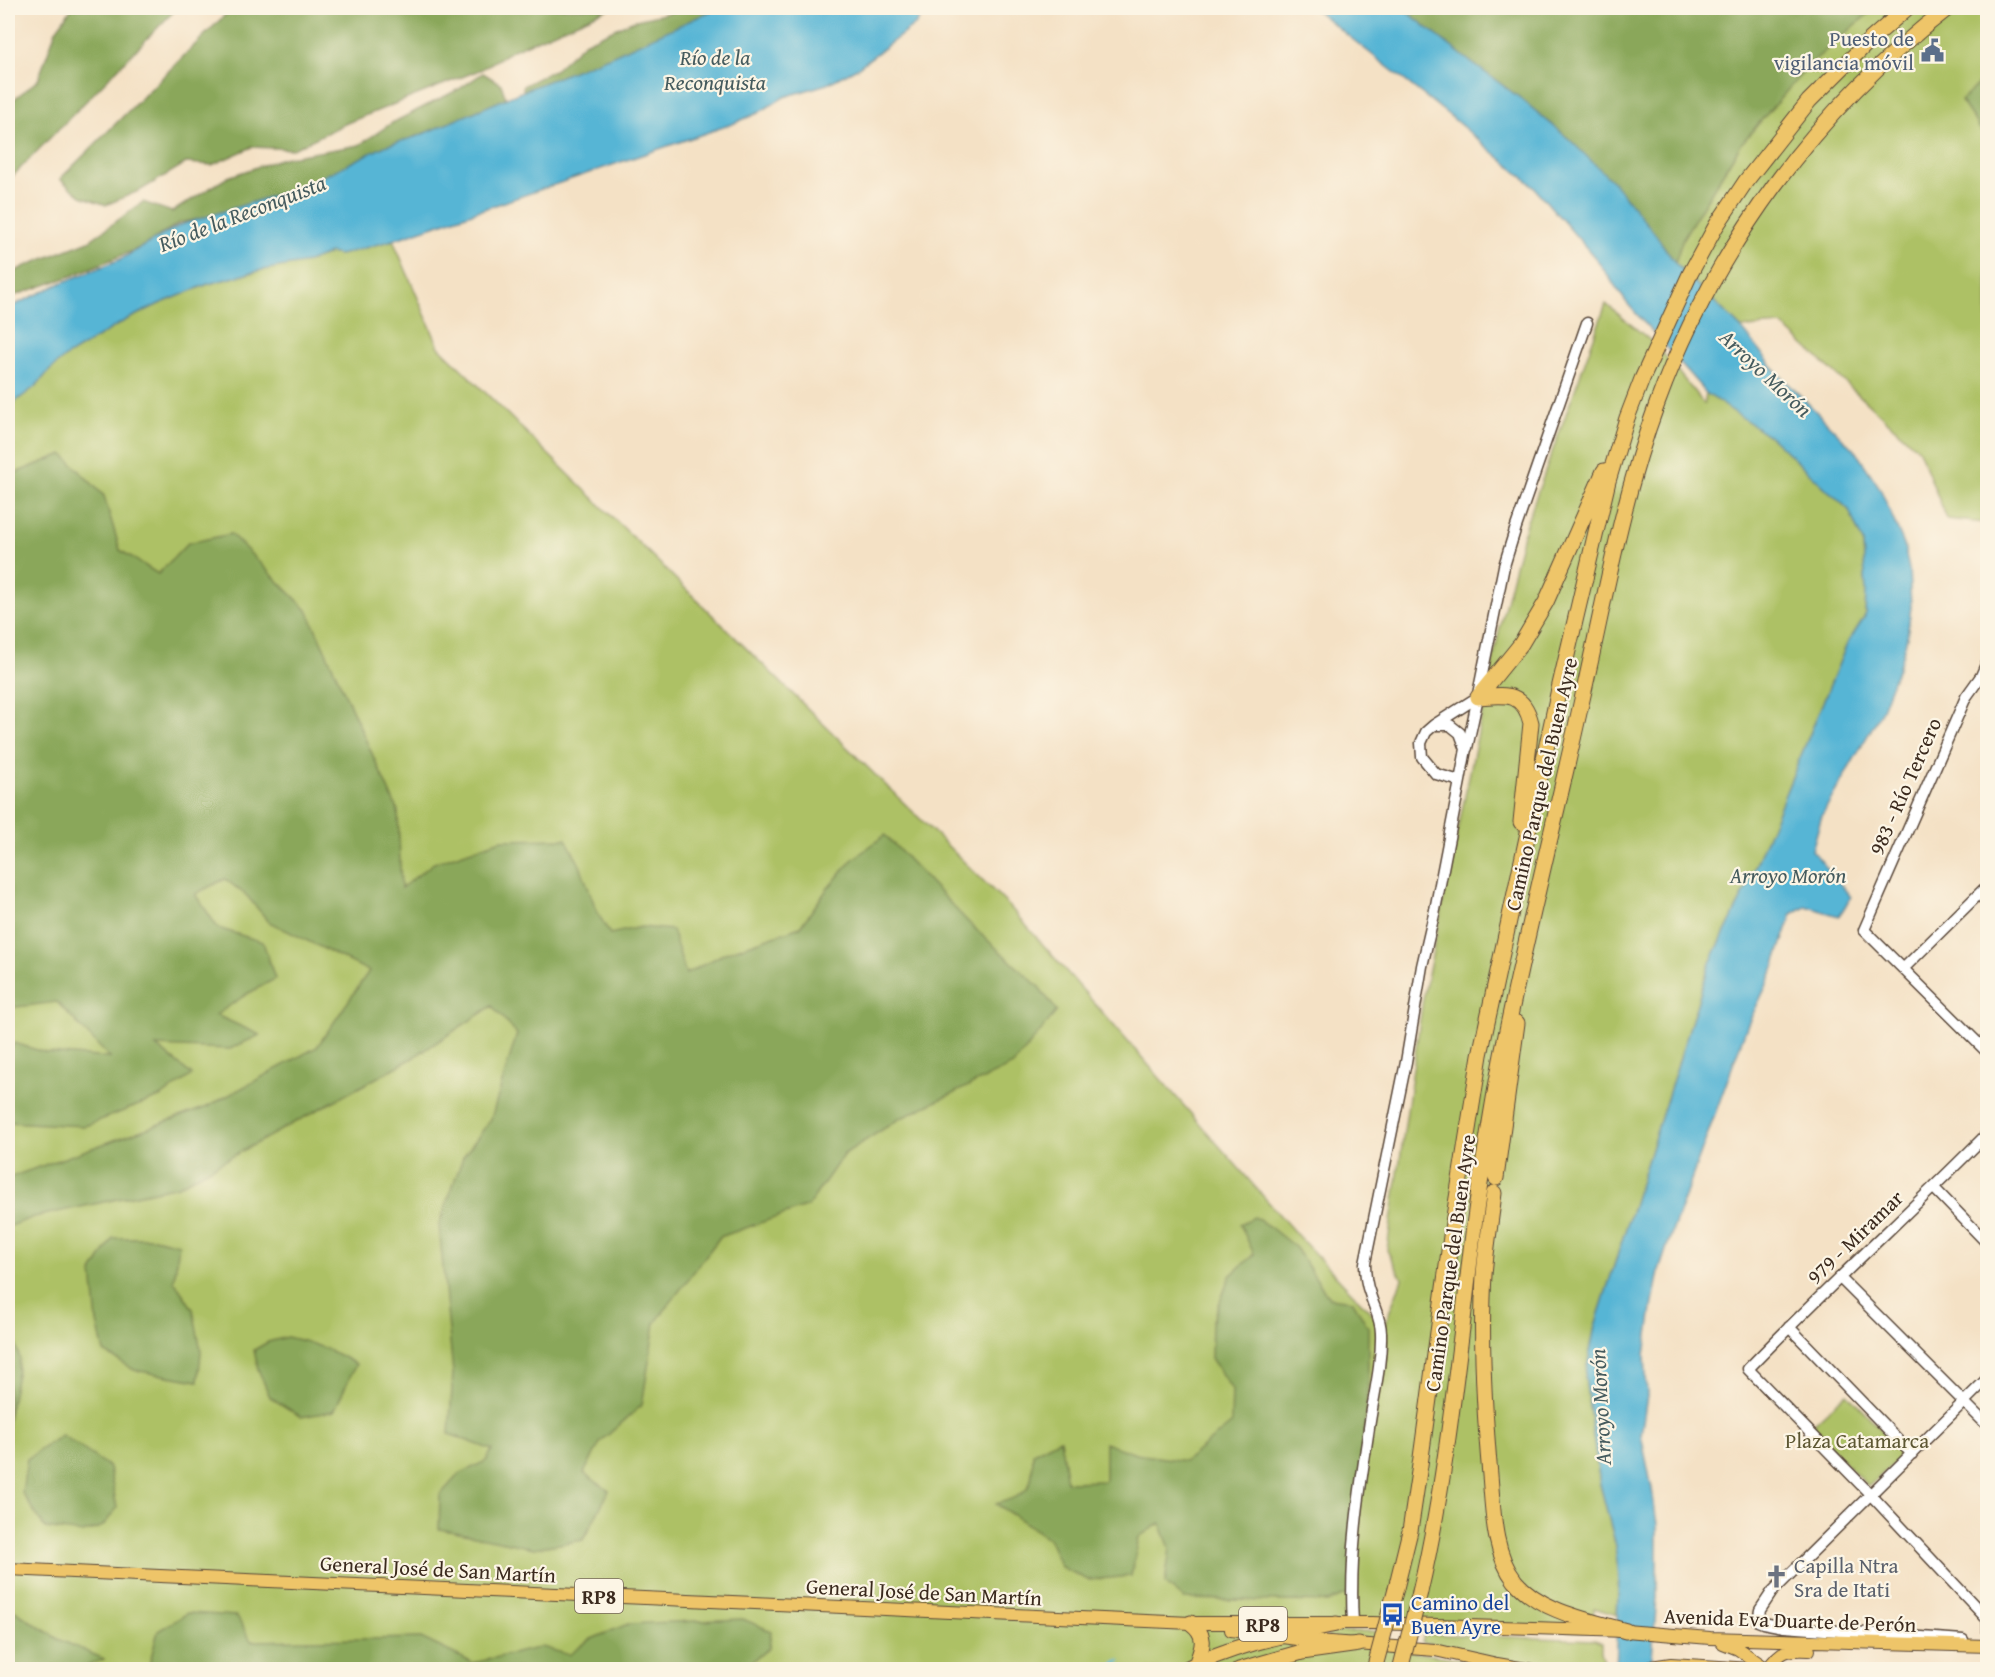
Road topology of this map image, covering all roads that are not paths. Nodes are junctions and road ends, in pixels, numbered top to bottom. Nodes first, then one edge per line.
1 (1907, 8) edge
2 (1948, 8) edge
3 (1587, 323) dead end
4 (1627, 418) junction
5 (1988, 660) edge
6 (1984, 678) edge
7 (1478, 697) junction
8 (1434, 725) junction
9 (1466, 748) junction
10 (1460, 782) junction
11 (1516, 884) junction
12 (1988, 885) edge
13 (1532, 914) junction
14 (1904, 968) junction
15 (1988, 1053) edge
16 (1988, 1133) edge
17 (1934, 1188) junction
18 (1988, 1244) edge
19 (1840, 1278) junction
20 (1789, 1327) junction
21 (1988, 1378) edge
22 (1964, 1401) junction
23 (1988, 1426) edge
24 (1912, 1454) junction
25 (1870, 1495) junction
26 (8, 1569) edge
27 (1988, 1622) edge
28 (1191, 1623) junction
29 (1353, 1623) junction
30 (1336, 1624) junction
31 (1593, 1626) junction
32 (1626, 1631) joint
33 (1275, 1636) junction
34 (1710, 1638) junction
35 (1359, 1644) junction
36 (1873, 1644) junction
37 (1987, 1647) edge
38 (1190, 1666) edge
39 (1770, 1666) edge
40 (1239, 1670) edge
41 (1374, 1670) edge
42 (1400, 1670) edge
43 (1532, 1670) edge
44 (1631, 1670) edge

1 - 4 highway, Camino Parque del Buen Ayre
2 - 13 highway, Camino Parque del Buen Ayre
3 - 7 street
4 - 7 highway
4 - 11 highway, Camino Parque del Buen Ayre
5 - 6 street, 983 - Río Tercero
6 - 14 street, 983 - Río Tercero
7 - 8 street
7 - 9 street
7 - 11 highway
8 - 9 street
8 - 10 street
9 - 10 street
10 - 29 street
11 - 41 highway, Camino Parque del Buen Ayre, bridge
12 - 14 street
13 - 31 highway
13 - 42 highway, Camino Parque del Buen Ayre, bridge
14 - 15 street
16 - 17 street, 979 - Miramar
17 - 18 street
17 - 19 street, 979 - Miramar
19 - 20 street, 979 - Miramar
19 - 22 street
20 - 24 street
20 - 25 street, 979 - Miramar
21 - 22 street
22 - 23 street
22 - 24 street
24 - 25 street
25 - 27 street
25 - 37 street, Avenida Eva Duarte de Perón
26 - 28 main road, General José de San Martín / RP8
27 - 37 street
28 - 30 main road, General José de San Martín / RP8
28 - 33 main road, General José de San Martín / RP8
28 - 38 highway
29 - 30 main road, General José de San Martín / RP8
29 - 31 main road, General José de San Martín / RP8
30 - 33 highway
31 - 32 highway
32 - 34 main road, Avenida Eva Duarte de Perón
33 - 35 main road, General José de San Martín / RP8
33 - 38 highway
34 - 36 main road, Avenida Eva Duarte de Perón
34 - 39 main road
35 - 40 highway
35 - 43 main road, General José de San Martín / RP8
36 - 37 main road, Avenida Eva Duarte de Perón
36 - 39 main road
39 - 44 main road

